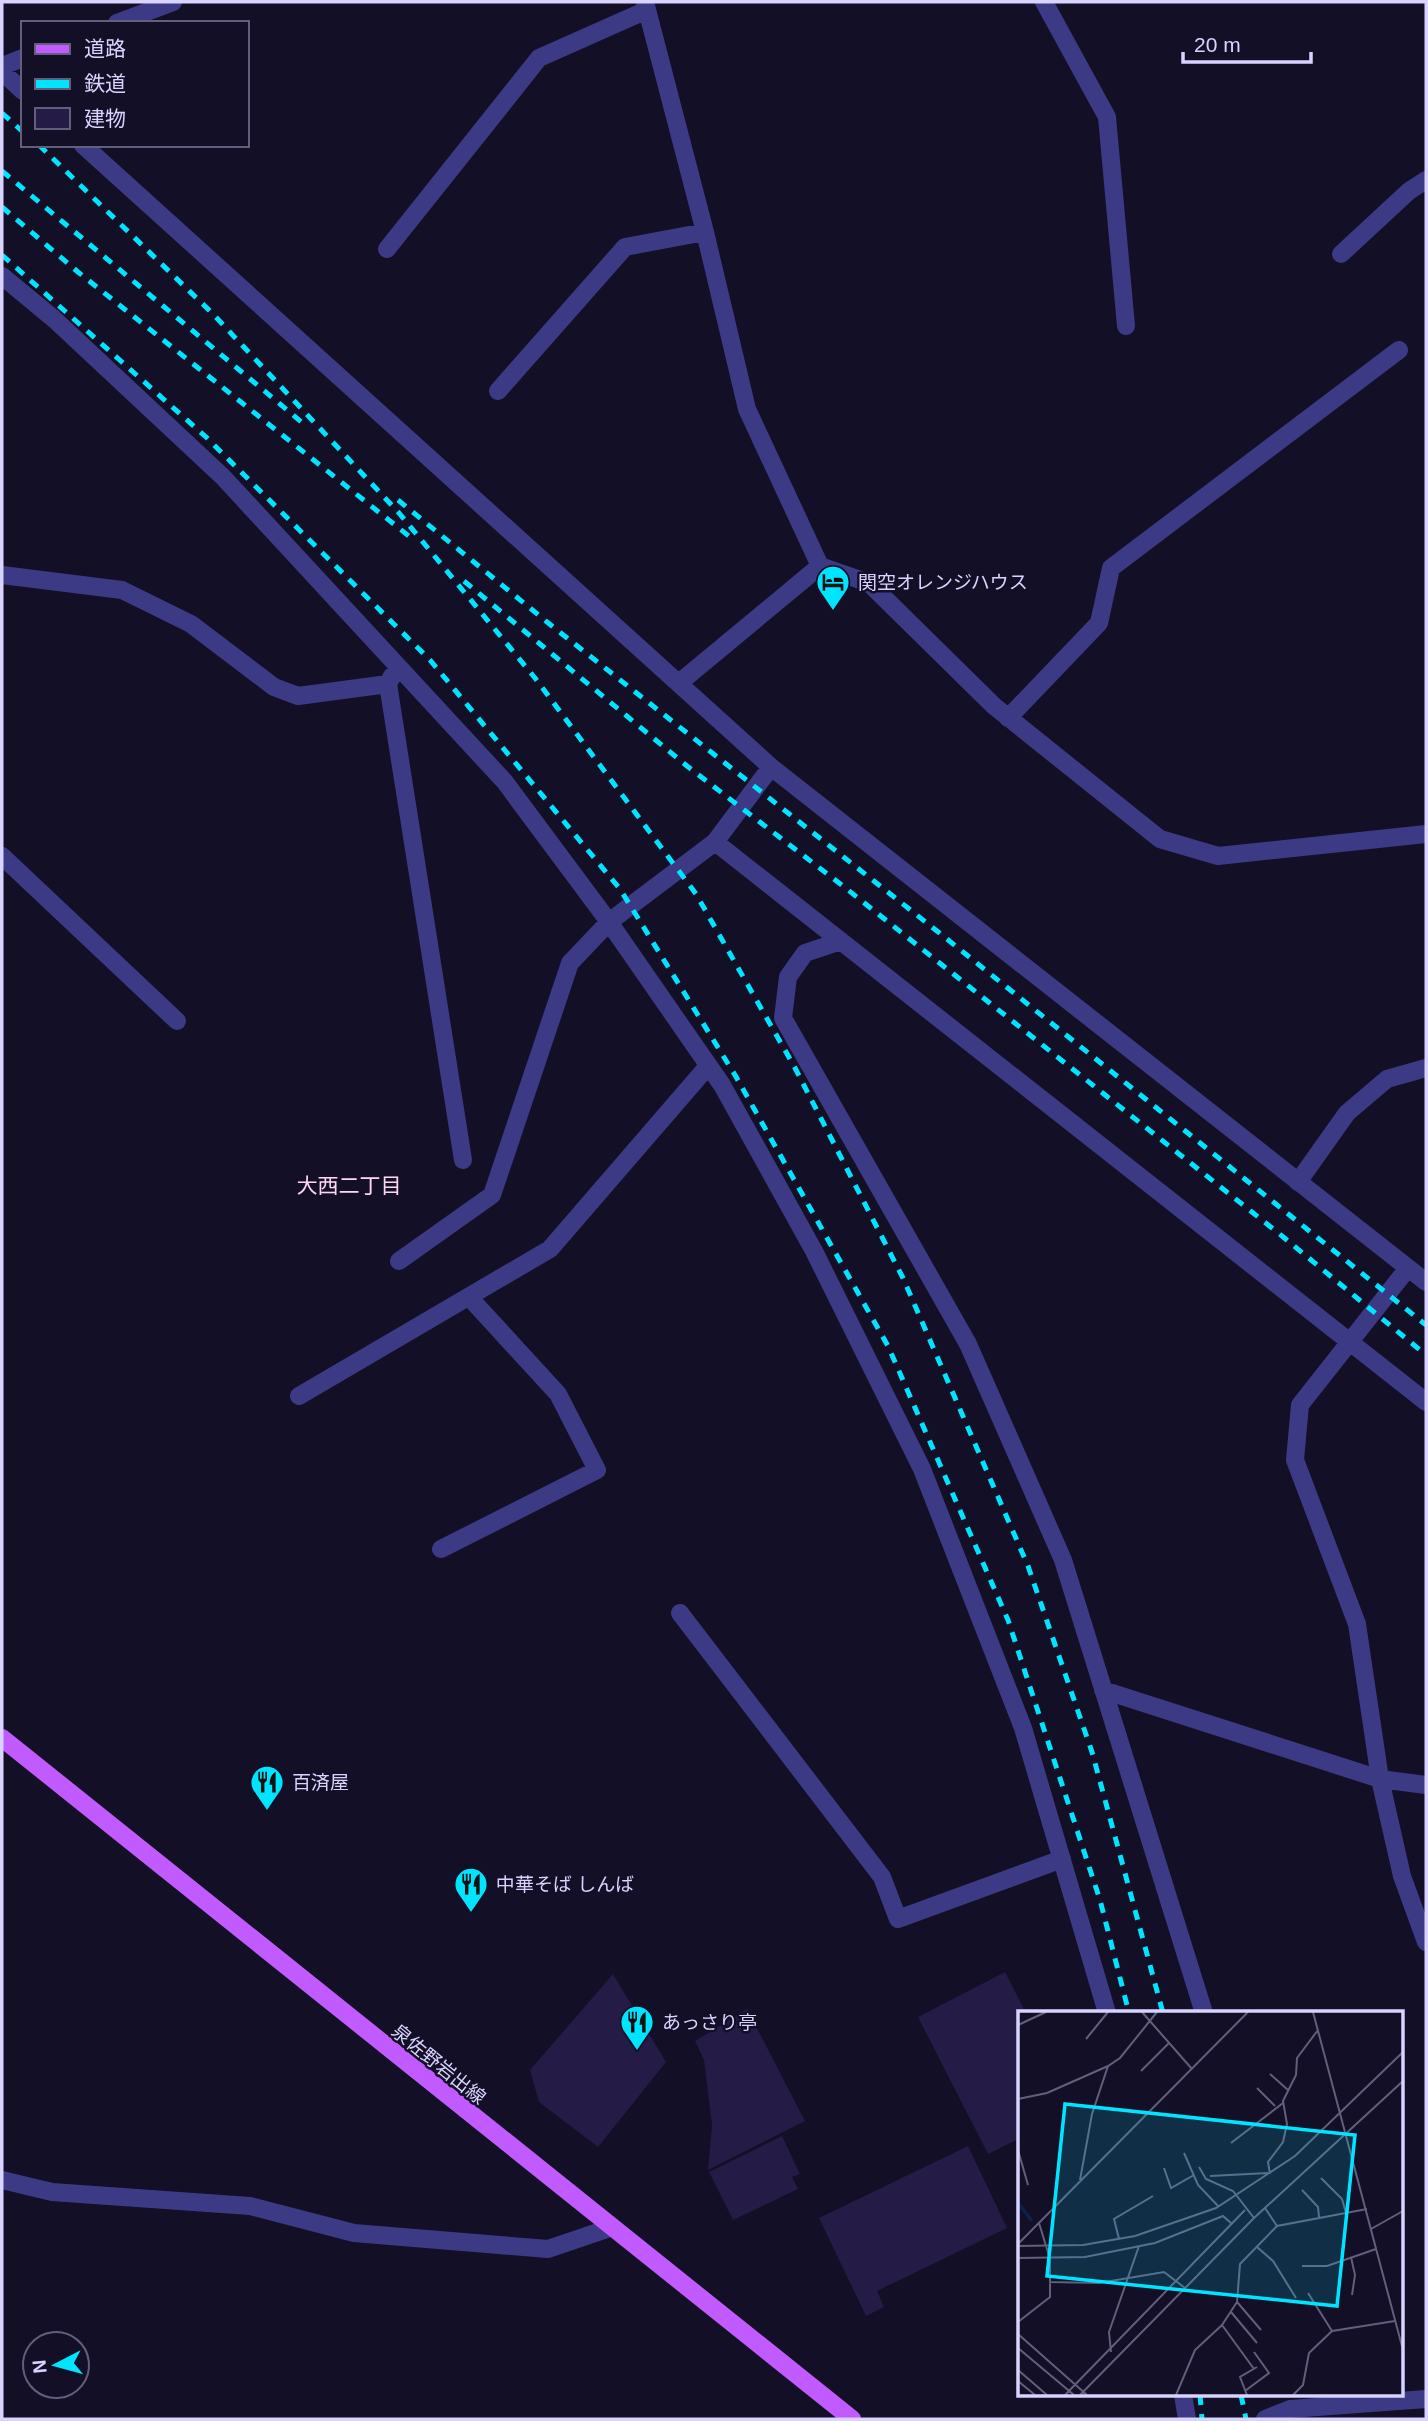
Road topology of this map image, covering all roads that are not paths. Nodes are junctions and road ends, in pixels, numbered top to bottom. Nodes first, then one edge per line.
1 (173, 2) edge
2 (1044, 2) edge
3 (646, 6) edge
4 (122, 21) edge
5 (21, 59) edge
6 (2, 66) edge
7 (2, 72) edge
8 (21, 89) edge
9 (85, 147) edge
10 (1426, 180) edge
11 (705, 232) junction
12 (387, 249) dead end
13 (1341, 254) dead end
14 (2, 276) edge
15 (1126, 326) dead end
16 (1399, 350) dead end
17 (498, 391) dead end
18 (820, 566) junction
19 (2, 575) edge
20 (398, 667) junction
21 (678, 683) junction
22 (387, 684) junction
23 (1008, 718) junction
24 (771, 767) junction
25 (1426, 834) edge
26 (715, 842) junction
27 (2, 856) edge
28 (609, 922) junction
29 (841, 941) junction
30 (177, 1021) dead end
31 (708, 1066) junction
32 (1426, 1068) edge
33 (463, 1160) dead end
34 (1298, 1182) junction
35 (399, 1261) dead end
36 (1408, 1268) junction
37 (1426, 1282) edge
38 (469, 1297) junction
39 (1350, 1342) junction
40 (299, 1396) dead end
41 (1426, 1402) edge
42 (442, 1549) dead end
43 (680, 1614) dead end
44 (1103, 1690) junction
45 (2, 1738) edge
46 (1380, 1779) junction
47 (1426, 1785) edge
48 (1062, 1859) junction
49 (1426, 1942) edge
50 (1106, 2011) edge
51 (1203, 2011) edge
52 (2, 2180) edge
53 (610, 2228) junction
54 (1183, 2396) edge
55 (1426, 2399) edge
56 (1289, 2408) edge
57 (852, 2419) edge
58 (1187, 2419) edge
59 (1265, 2419) edge

1 - 4 street
2 - 15 street
3 - 11 street
3 - 12 street
5 - 6 street
7 - 8 street
9 - 21 street
10 - 13 street
11 - 17 street
11 - 18 street
14 - 20 street
16 - 23 street
18 - 21 street
18 - 23 street
19 - 22 street
20 - 22 street
20 - 28 street
21 - 24 street
22 - 33 street
23 - 25 street
24 - 26 street
24 - 34 street
26 - 28 street
26 - 29 street
27 - 30 street
28 - 31 street
28 - 35 street
29 - 39 street
29 - 44 street
31 - 38 street
31 - 48 street
32 - 34 street
34 - 36 street
36 - 37 street
36 - 39 street
38 - 40 street
38 - 42 street
39 - 41 street
39 - 46 street
43 - 48 street
44 - 46 street
44 - 51 street
45 - 53 main road, 泉佐野岩出線
46 - 47 street
46 - 49 street
48 - 50 street
52 - 53 street
53 - 57 main road, 泉佐野岩出線
54 - 58 street
55 - 56 street
56 - 59 street

